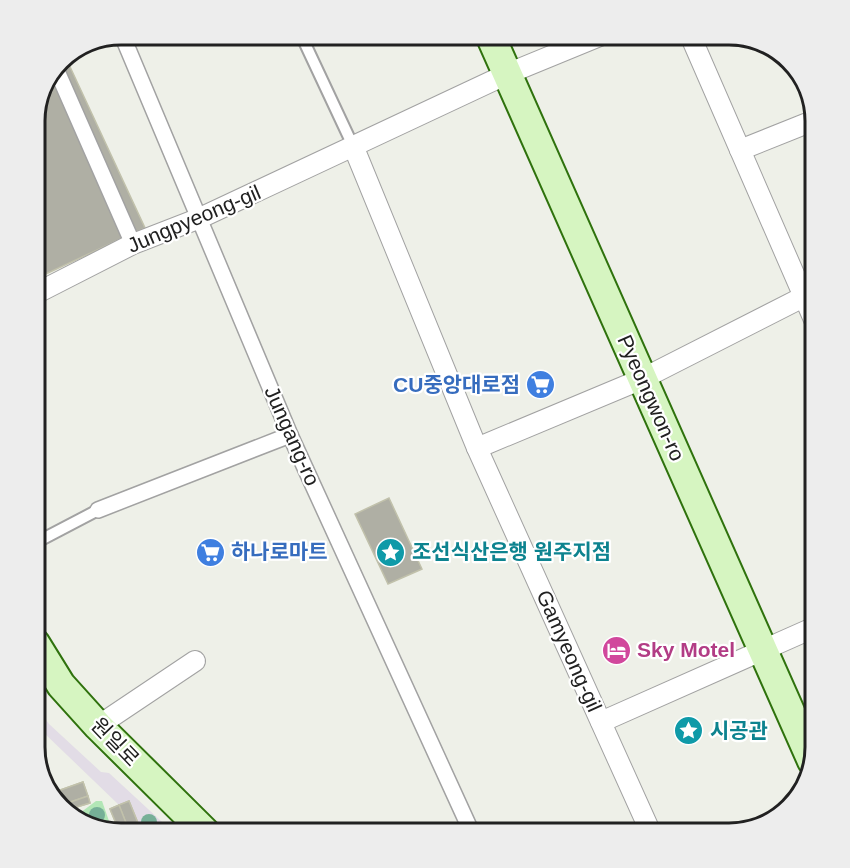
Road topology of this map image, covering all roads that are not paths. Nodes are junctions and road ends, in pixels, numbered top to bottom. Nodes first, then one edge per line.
1 (127, 45) edge
2 (306, 45) edge
3 (494, 45) edge
4 (578, 45) edge
5 (694, 45) edge
6 (507, 74) junction
7 (60, 77) edge
8 (805, 124) edge
9 (354, 148) junction
10 (740, 150) junction
11 (200, 218) junction
12 (133, 244) junction
13 (805, 284) edge
14 (45, 289) edge
15 (805, 297) edge
16 (642, 380) junction
17 (291, 435) junction
18 (477, 448) junction
19 (98, 510) joint
20 (45, 537) edge
21 (805, 632) edge
22 (763, 651) junction
23 (45, 660) edge
24 (195, 661) dead end
25 (601, 722) junction
26 (98, 726) junction
27 (805, 745) edge
28 (195, 823) edge
29 (467, 823) edge
30 (646, 823) edge

1 - 11 street, Jungang-ro
2 - 9 lane
3 - 6 main road, Pyeongwon-ro
4 - 6 street, Jungpyeong-gil
5 - 10 street
6 - 9 street, Jungpyeong-gil
6 - 16 main road, Pyeongwon-ro
7 - 12 street
8 - 10 street
9 - 11 street, Jungpyeong-gil
9 - 18 street
10 - 13 street
11 - 12 street, Jungpyeong-gil
11 - 17 street, Jungang-ro
12 - 14 street, Jungpyeong-gil
15 - 16 street
16 - 18 street
16 - 22 main road, Pyeongwon-ro
17 - 19 street
17 - 29 street, Jungang-ro
18 - 25 street, Gamyeong-gil
19 - 20 lane
21 - 22 street, Gamyeong-gil
22 - 25 street, Gamyeong-gil
22 - 27 main road, Pyeongwon-ro
23 - 26 main road, 원일로
24 - 26 street
25 - 30 street, Gamyeong-gil
26 - 28 main road, 원일로

